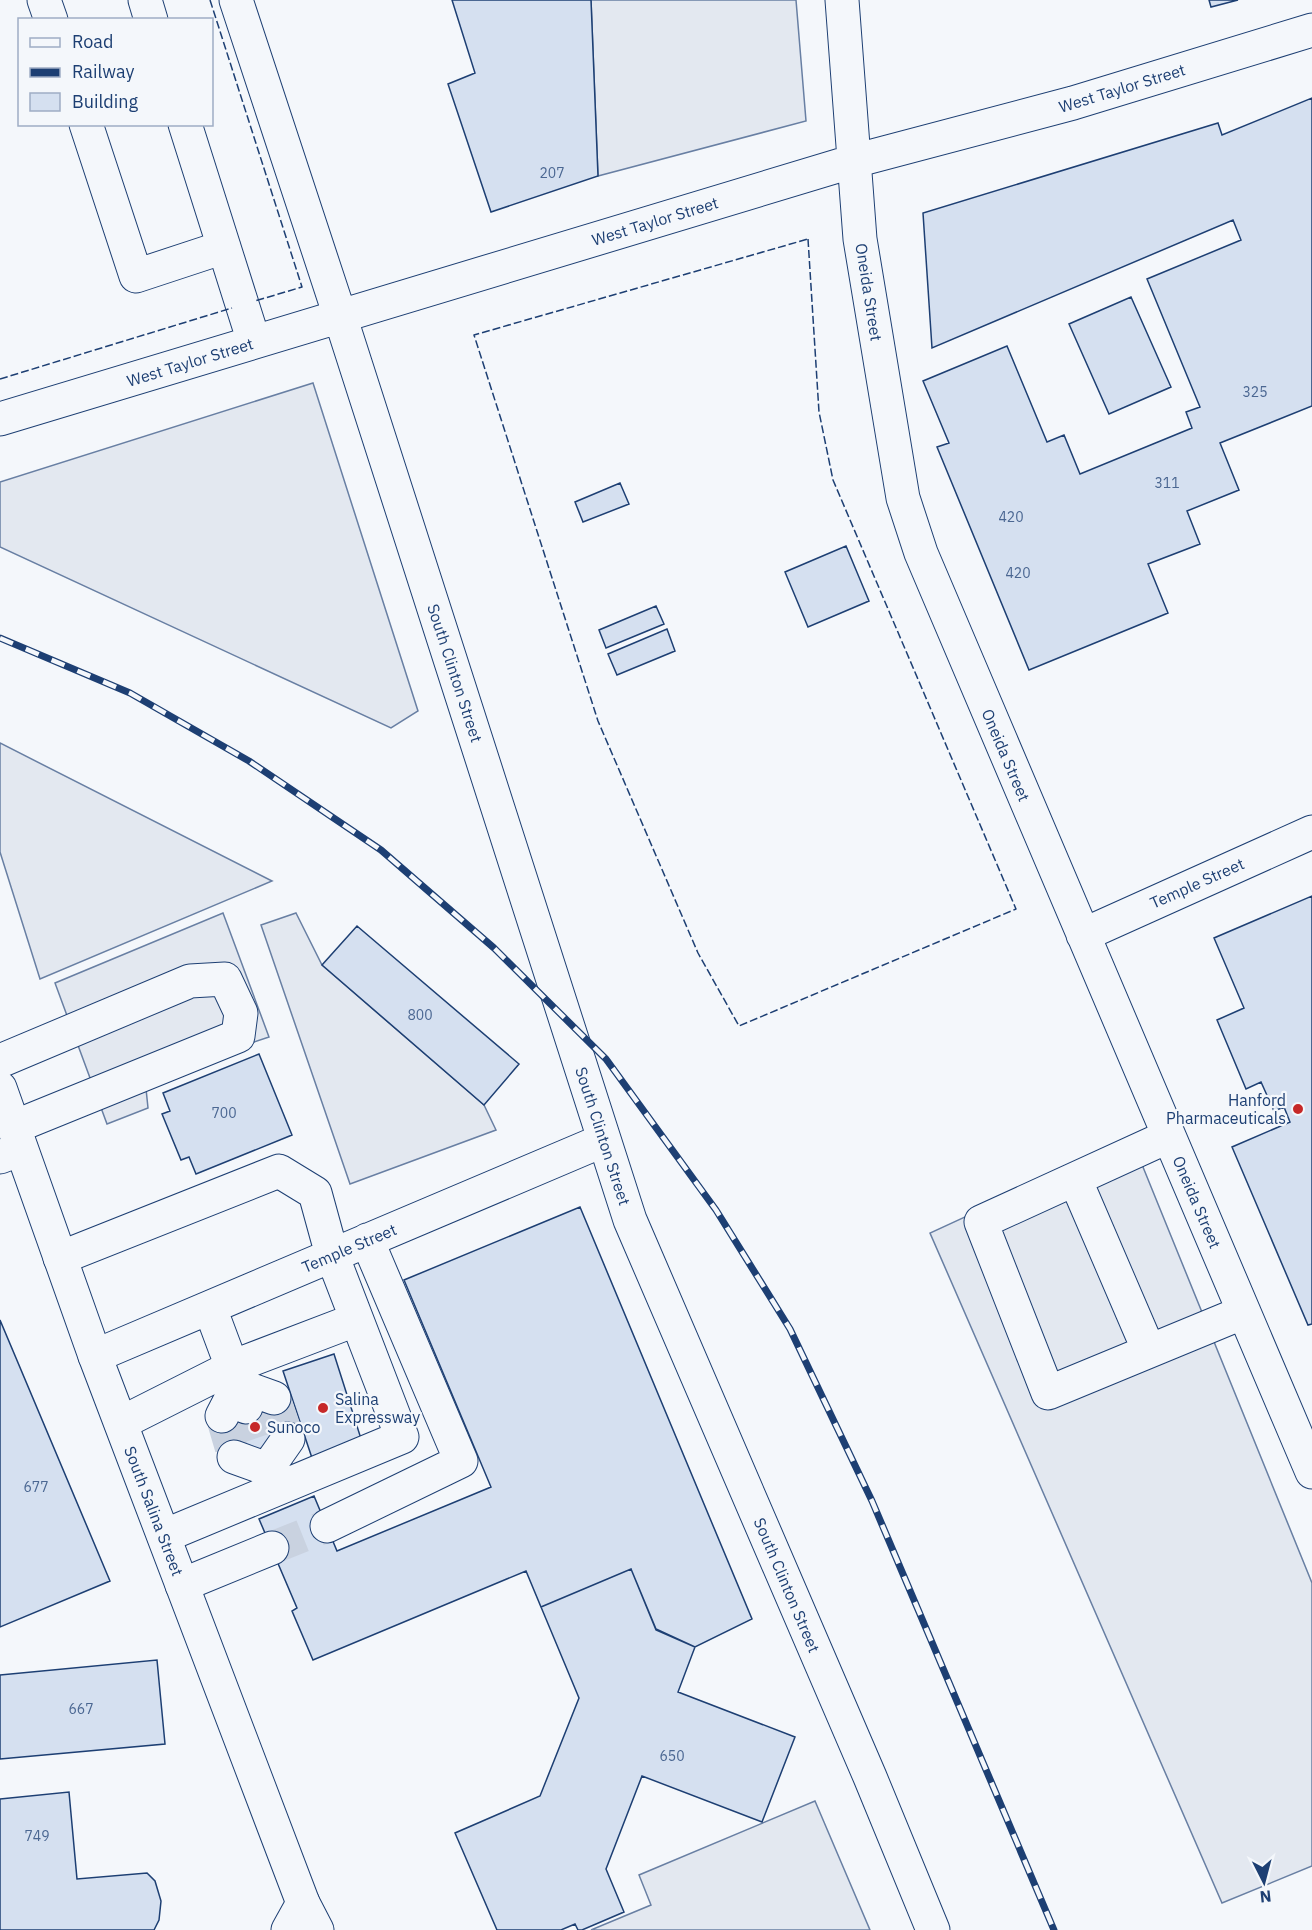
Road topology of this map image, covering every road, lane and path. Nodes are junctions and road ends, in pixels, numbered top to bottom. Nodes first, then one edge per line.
1 (45, 0) edge
2 (145, 0) edge
3 (236, 0) edge
4 (842, 0) edge
5 (50, 18) edge
6 (150, 18) edge
7 (1312, 30) edge
8 (87, 126) edge
9 (186, 126) edge
10 (854, 160) junction
11 (224, 247) junction
12 (340, 316) junction
13 (254, 342) junction
14 (0, 419) edge
15 (1312, 832) edge
16 (1083, 935) junction
17 (0, 1061) edge
18 (0, 1088) edge
19 (1169, 1136) junction
20 (604, 1140) junction
21 (12, 1145) edge
22 (1075, 1179) junction
23 (367, 1240) junction
24 (332, 1255) junction
25 (60, 1258) junction
26 (210, 1308) junction
27 (1244, 1312) junction
28 (355, 1320) junction
29 (1149, 1351) junction
30 (95, 1356) junction
31 (242, 1395) junction
32 (1301, 1414) edge
33 (121, 1423) junction
34 (1312, 1472) edge
35 (327, 1526) tunnel mouth
36 (164, 1536) junction
37 (272, 1548) tunnel mouth
38 (182, 1585) junction
39 (303, 1921) edge
40 (933, 1930) edge

1 - 5 street
2 - 6 street
3 - 12 street, South Clinton Street
4 - 10 street, Oneida Street
7 - 10 street, West Taylor Street
8 - 11 street
9 - 11 street
10 - 12 street, West Taylor Street
10 - 16 street, Oneida Street
11 - 13 street
12 - 13 street, West Taylor Street
12 - 20 street, South Clinton Street
13 - 14 street, West Taylor Street
15 - 16 street, Temple Street
16 - 19 street, Oneida Street
17 - 21 street
18 - 21 street, South Salina Street
19 - 22 street
19 - 27 street, Oneida Street
20 - 23 street, Temple Street
20 - 40 street, South Clinton Street
21 - 25 street, South Salina Street
22 - 29 street
22 - 29 street
23 - 24 street, Temple Street
23 - 35 street
24 - 25 street
24 - 26 street, Temple Street
24 - 28 street
25 - 30 street, South Salina Street
26 - 30 street, Temple Street
26 - 31 street
27 - 29 street
27 - 32 street, Oneida Street
28 - 31 street
28 - 36 street
30 - 33 street, South Salina Street
31 - 33 street
32 - 34 street, Oneida Street
33 - 36 street, South Salina Street
36 - 38 street, South Salina Street
37 - 38 street
38 - 39 street, South Salina Street

